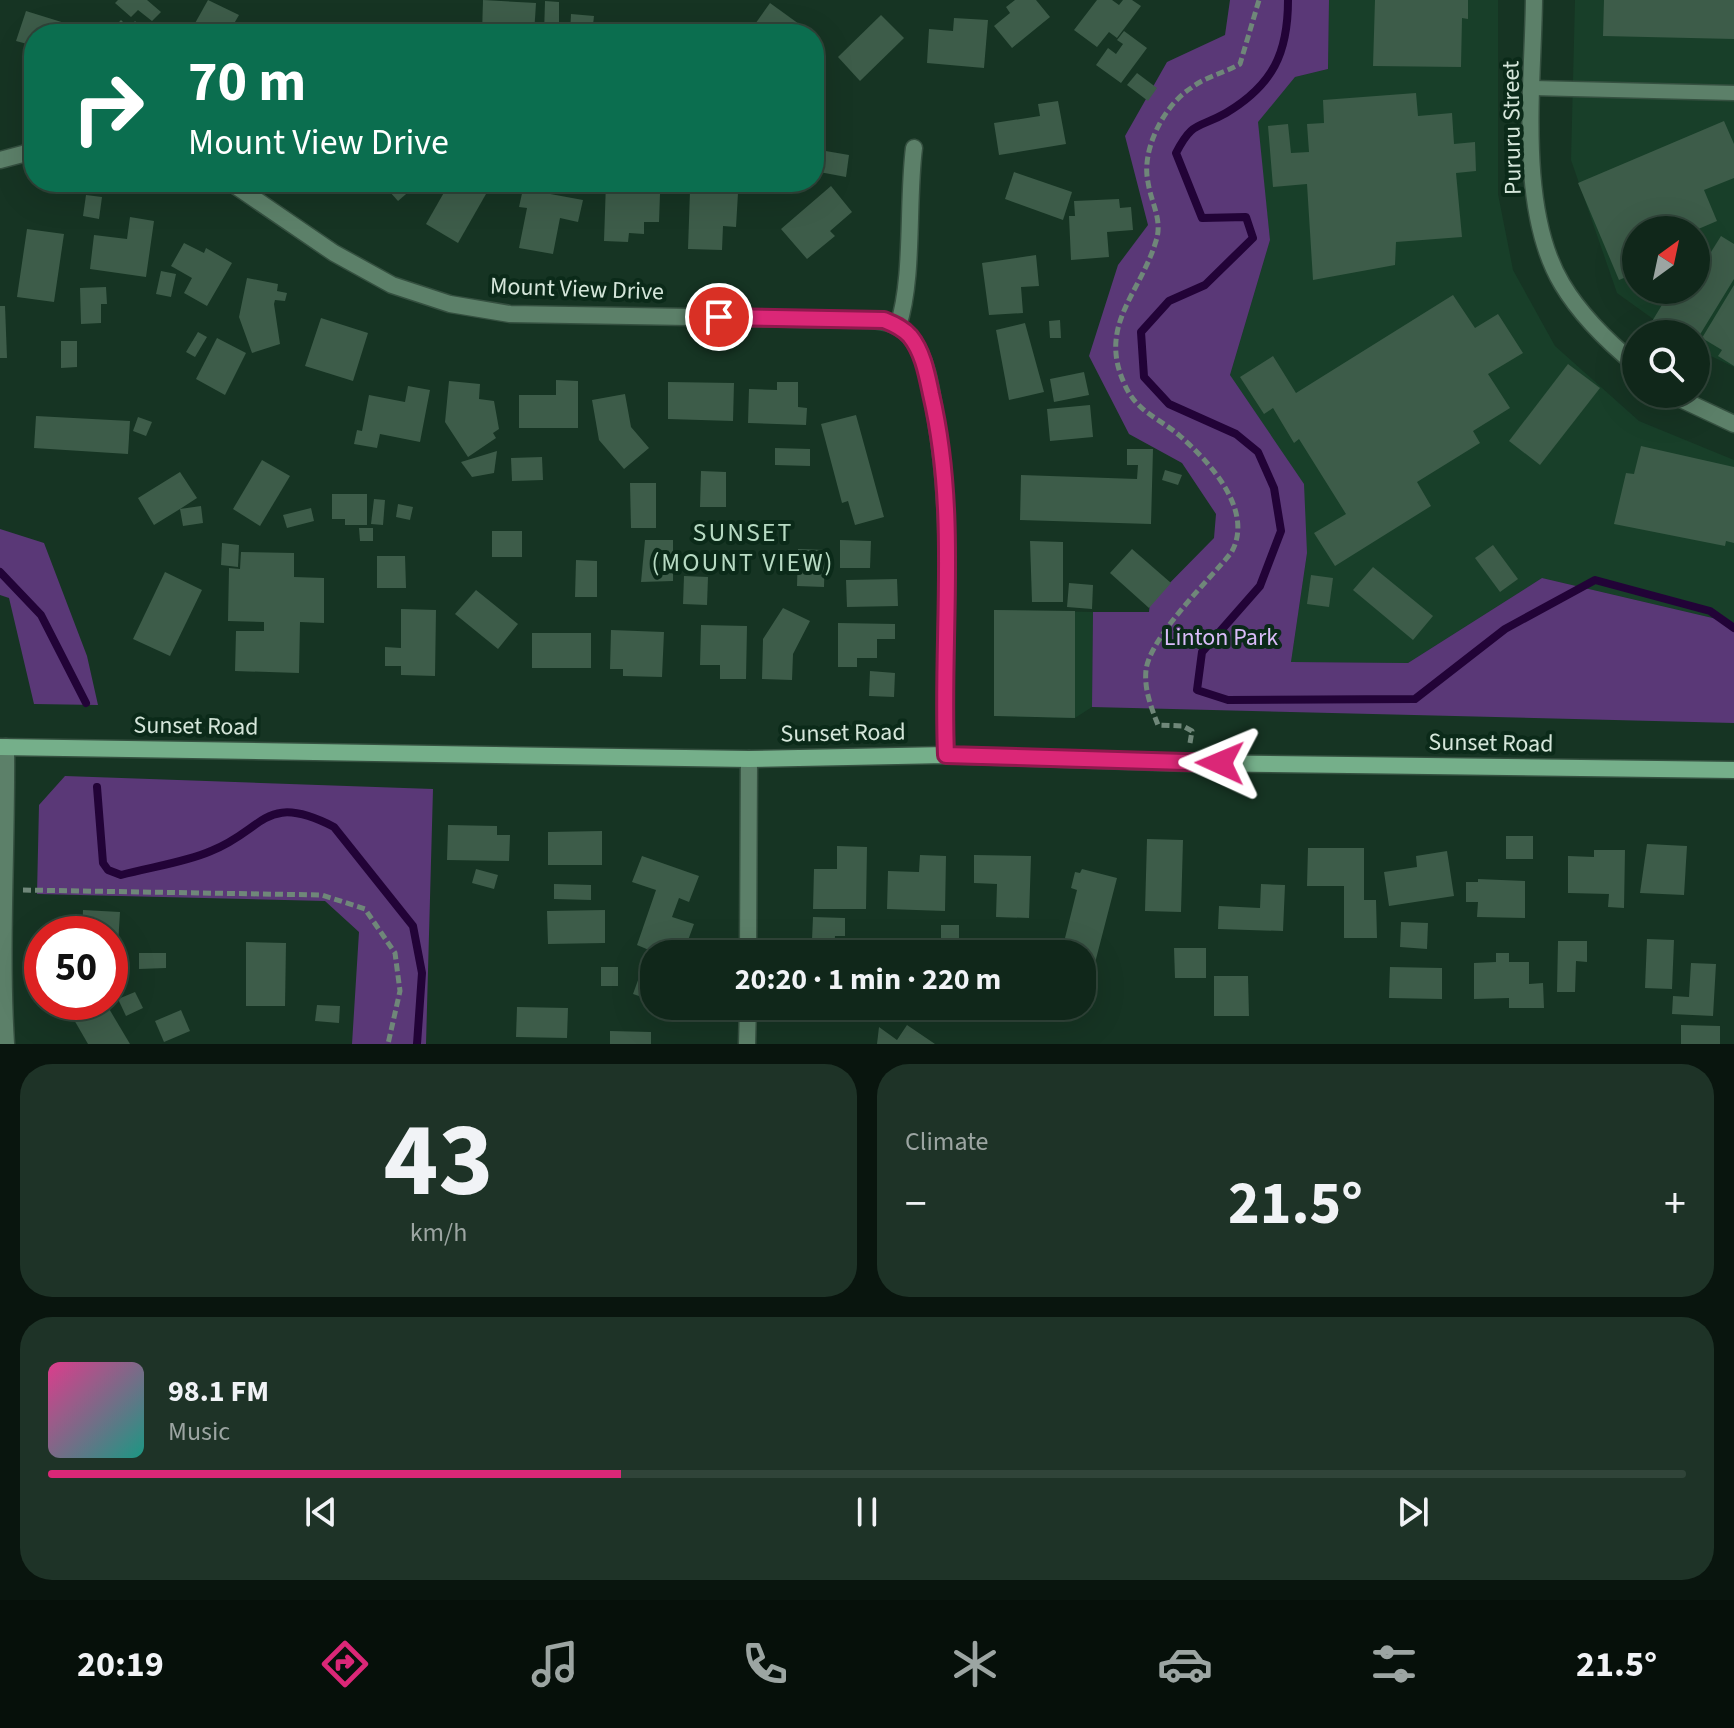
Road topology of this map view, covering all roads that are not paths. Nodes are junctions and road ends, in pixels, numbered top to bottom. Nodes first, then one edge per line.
1 (1534, 0) edge
2 (1533, 88) junction
3 (1734, 93) edge
4 (914, 148) dead end
5 (24, 154) edge
6 (0, 160) edge
7 (245, 192) edge
8 (898, 326) junction
9 (1622, 354) edge
10 (1700, 408) edge
11 (1734, 424) edge
12 (3, 747) edge
13 (946, 755) junction
14 (749, 759) junction
15 (1734, 770) edge
16 (748, 940) edge
17 (748, 1020) edge
18 (6, 1044) edge
19 (747, 1044) edge

1 - 2 street, Pururu Street
2 - 3 lane
2 - 9 street, Pururu Street
4 - 8 street
5 - 6 street
7 - 8 street, Mount View Drive
8 - 13 street
10 - 11 street
12 - 14 main road, Sunset Road
12 - 18 street
13 - 14 main road, Sunset Road
13 - 15 main road, Sunset Road
14 - 16 street
17 - 19 street

